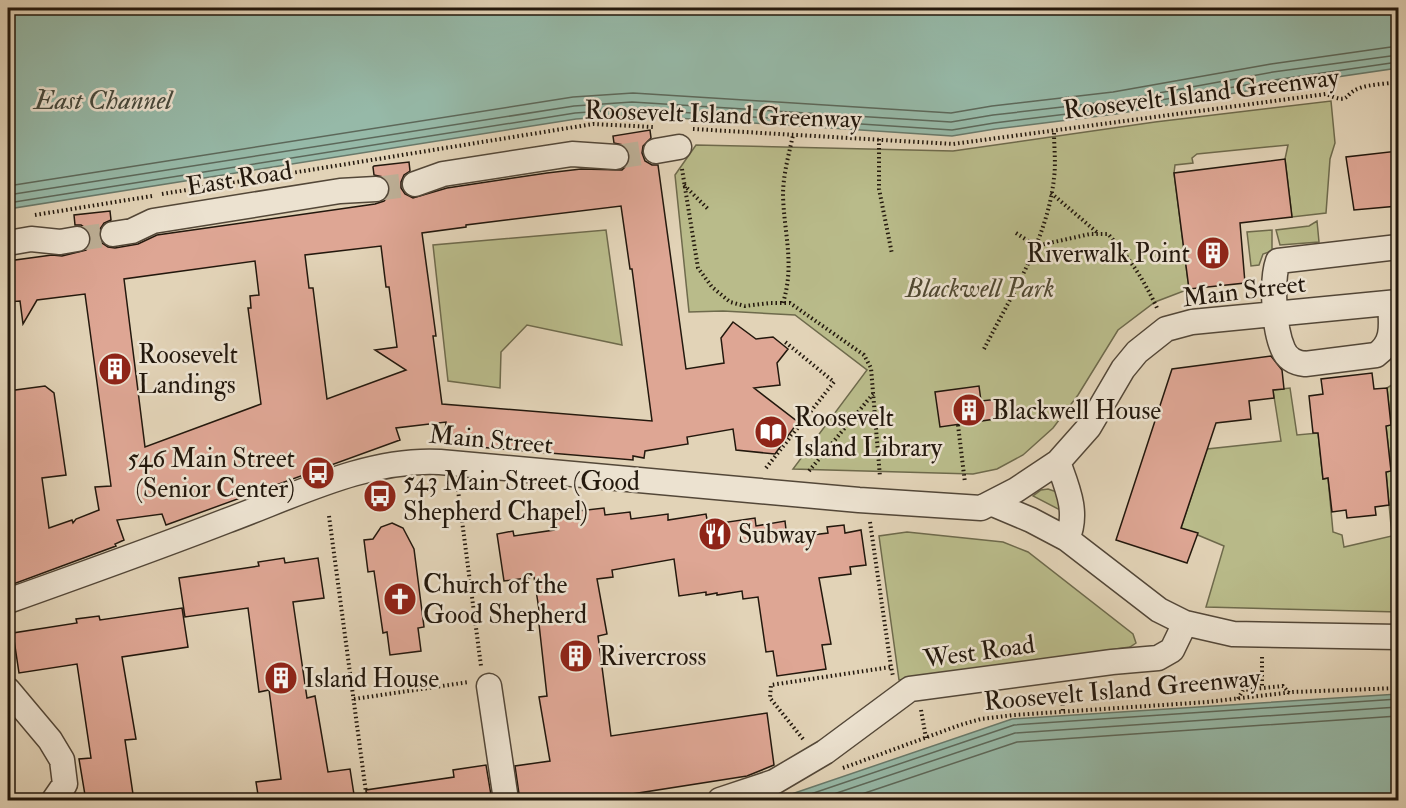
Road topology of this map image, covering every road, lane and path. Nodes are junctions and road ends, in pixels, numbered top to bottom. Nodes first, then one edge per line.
1 (1398, 82) edge
2 (1054, 132) junction
3 (793, 135) junction
4 (667, 138) junction
5 (879, 140) junction
6 (616, 157) tunnel mouth
7 (415, 184) tunnel mouth
8 (684, 184) junction
9 (376, 189) tunnel mouth
10 (1051, 193) junction
11 (709, 210) dead end
12 (28, 216) dead end
13 (1016, 233) dead end
14 (113, 234) tunnel mouth
15 (1100, 234) junction
16 (77, 239) tunnel mouth
17 (8, 243) edge
18 (1036, 246) junction
19 (1398, 247) edge
20 (892, 254) dead end
21 (783, 303) junction
22 (1394, 303) edge
23 (1158, 309) dead end
24 (1276, 314) junction
25 (784, 341) dead end
26 (984, 349) dead end
27 (873, 394) junction
28 (958, 424) dead end
29 (1058, 462) junction
30 (766, 468) dead end
31 (809, 471) dead end
32 (880, 477) dead end
33 (965, 483) dead end
34 (458, 490) dead end
35 (993, 504) junction
36 (329, 516) dead end
37 (870, 521) dead end
38 (1067, 539) junction
39 (8, 601) edge
40 (1185, 623) junction
41 (1398, 637) edge
42 (1262, 647) dead end
43 (891, 667) junction
44 (481, 678) junction
45 (1262, 688) junction
46 (1398, 688) edge
47 (8, 690) edge
48 (1289, 693) junction
49 (354, 699) junction
50 (1238, 699) junction
51 (897, 700) junction
52 (923, 722) dead end
53 (926, 738) junction
54 (823, 765) junction
55 (54, 801) edge
56 (367, 801) edge
57 (506, 801) edge
58 (720, 801) edge

1 - 2 path, Roosevelt Island Greenway
2 - 5 path, Roosevelt Island Greenway
2 - 10 path
3 - 4 path, Roosevelt Island Greenway
3 - 5 path, Roosevelt Island Greenway
3 - 21 path
4 - 8 path
4 - 12 path, Roosevelt Island Greenway
5 - 20 path
6 - 7 street
8 - 11 path
8 - 21 path
9 - 14 street, East Road
10 - 15 path
10 - 18 path
13 - 18 path
15 - 18 path
15 - 23 path
16 - 17 street
18 - 26 path
19 - 24 street
21 - 27 path
22 - 24 street, Main Street
22 - 24 street
24 - 29 street, Main Street
25 - 30 path
27 - 31 path
27 - 32 path
28 - 33 path
29 - 35 street, Main Street
29 - 38 street
34 - 44 path
35 - 38 street, Main Street
35 - 39 street, Main Street
36 - 49 path
37 - 43 path
38 - 40 street
40 - 41 street
40 - 51 street, West Road
42 - 45 path
43 - 51 path
43 - 54 path
44 - 49 path
44 - 57 street
45 - 48 path
45 - 50 path
46 - 48 path, Roosevelt Island Greenway
47 - 55 street
48 - 50 path, Roosevelt Island Greenway
49 - 56 path
50 - 53 path, Roosevelt Island Greenway
51 - 54 street, West Road
52 - 53 path
53 - 54 path, Roosevelt Island Greenway
54 - 58 street, West Road

